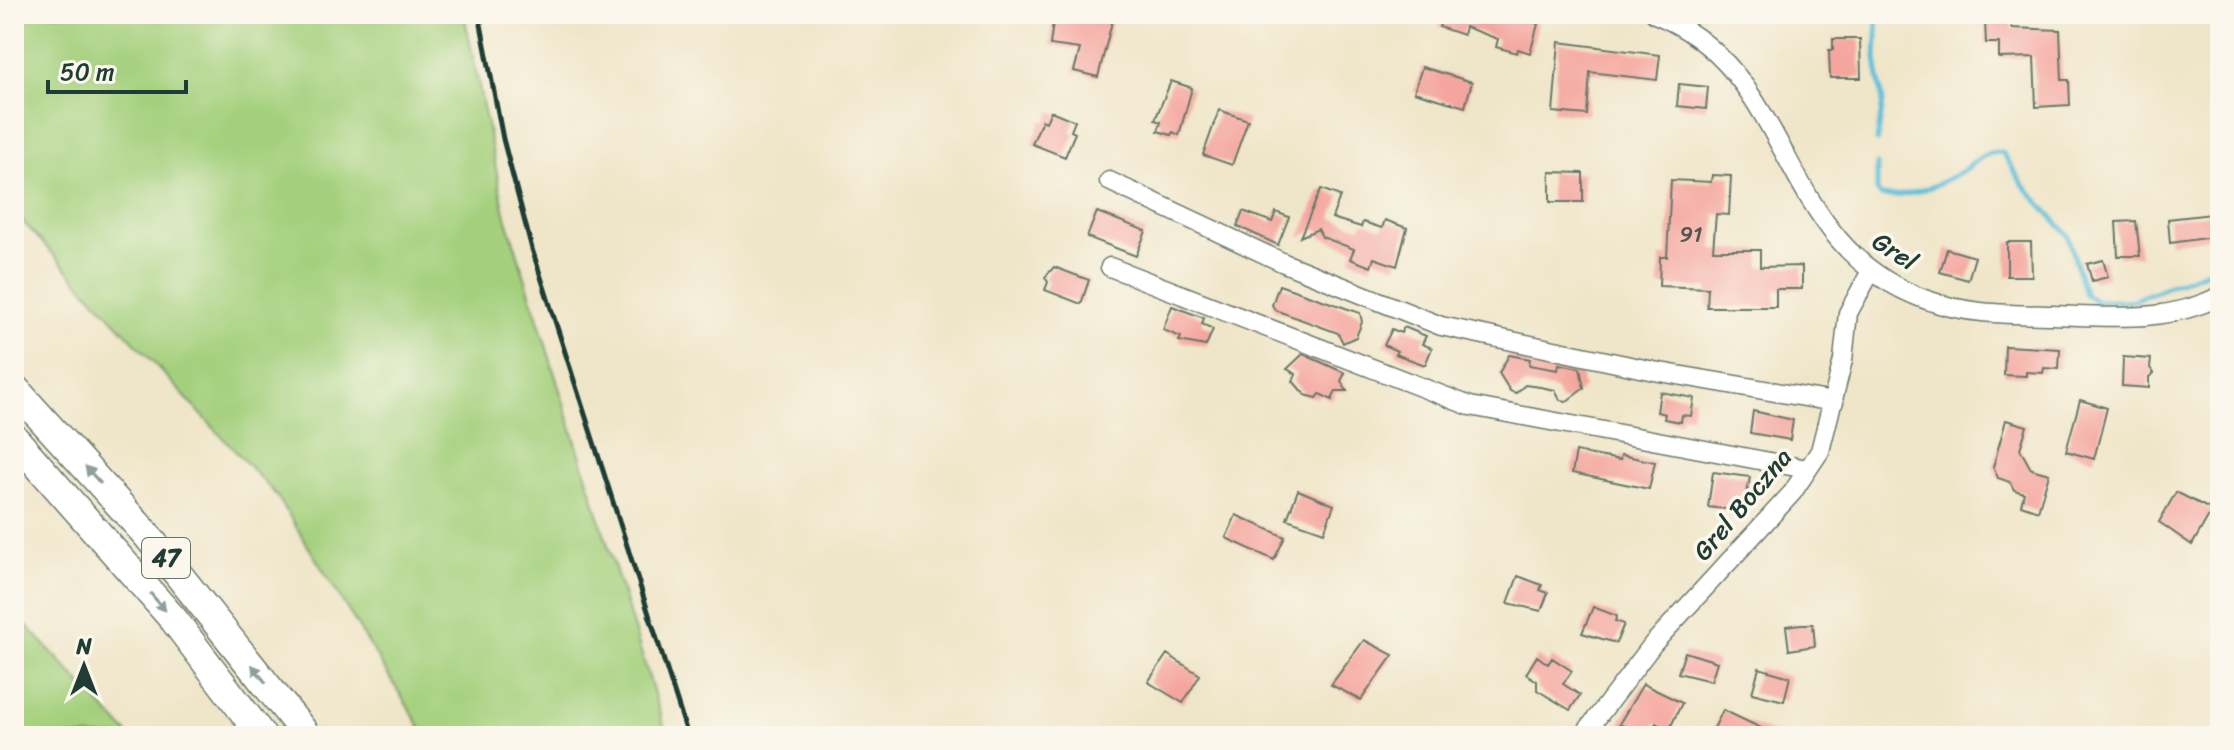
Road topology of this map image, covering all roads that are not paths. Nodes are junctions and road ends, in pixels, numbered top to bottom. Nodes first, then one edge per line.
1 (1655, 14) edge
2 (1109, 181) dead end
3 (1110, 267) dead end
4 (1871, 271) junction
5 (2220, 296) edge
6 (14, 388) edge
7 (1834, 402) junction
8 (14, 438) edge
9 (1807, 469) junction
10 (262, 736) edge
11 (307, 736) edge
12 (1583, 736) edge

1 - 4 street, Grel
2 - 7 street
3 - 9 street
4 - 5 street, Grel
4 - 7 street, Grel Boczna
11 -> 6 main road, 47
7 - 9 street, Grel Boczna
8 -> 10 main road, 47
9 - 12 street, Grel Boczna

